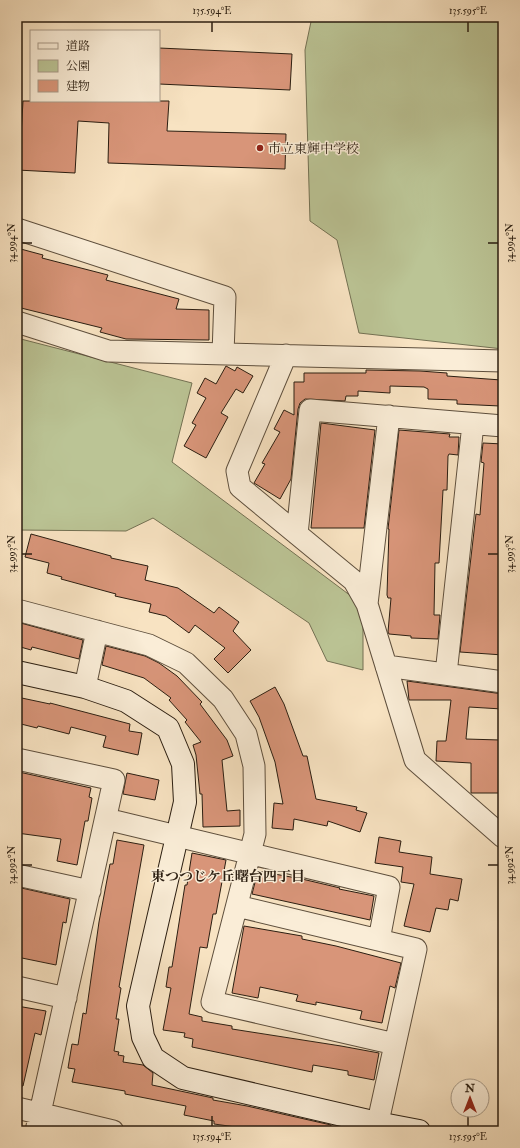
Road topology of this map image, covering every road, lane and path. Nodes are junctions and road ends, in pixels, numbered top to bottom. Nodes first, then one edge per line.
1 (17, 228) edge
2 (17, 322) edge
3 (223, 354) junction
4 (286, 355) junction
5 (503, 360) edge
6 (389, 416) junction
7 (472, 424) junction
8 (503, 426) edge
9 (297, 534) junction
10 (367, 604) junction
11 (17, 610) edge
12 (98, 631) junction
13 (386, 666) junction
14 (17, 672) edge
15 (446, 674) junction
16 (503, 682) edge
17 (85, 687) junction
18 (17, 759) edge
19 (106, 819) junction
20 (177, 836) junction
21 (503, 837) edge
22 (250, 853) junction
23 (17, 875) edge
24 (90, 891) junction
25 (237, 906) junction
26 (379, 940) junction
27 (17, 987) edge
28 (66, 998) junction
29 (395, 1044) junction
30 (17, 1108) edge
31 (38, 1122) edge
32 (377, 1127) edge
33 (113, 1131) edge
34 (419, 1131) edge

1 - 3 street
2 - 3 street
3 - 4 street
4 - 5 street
4 - 9 street
6 - 7 street
6 - 9 street
6 - 10 street
7 - 8 street
7 - 15 street
9 - 10 street
10 - 13 street
11 - 12 street
12 - 17 street
12 - 22 street
13 - 15 street
13 - 21 street
14 - 17 street
15 - 16 street
17 - 20 street
18 - 19 street
19 - 20 street
19 - 24 street
20 - 22 street
20 - 32 street
22 - 25 street
22 - 26 street
23 - 24 street
24 - 28 street
25 - 26 street
25 - 29 street
26 - 29 street
27 - 28 street
28 - 31 street
29 - 32 street
30 - 31 street
31 - 33 street
32 - 34 street

